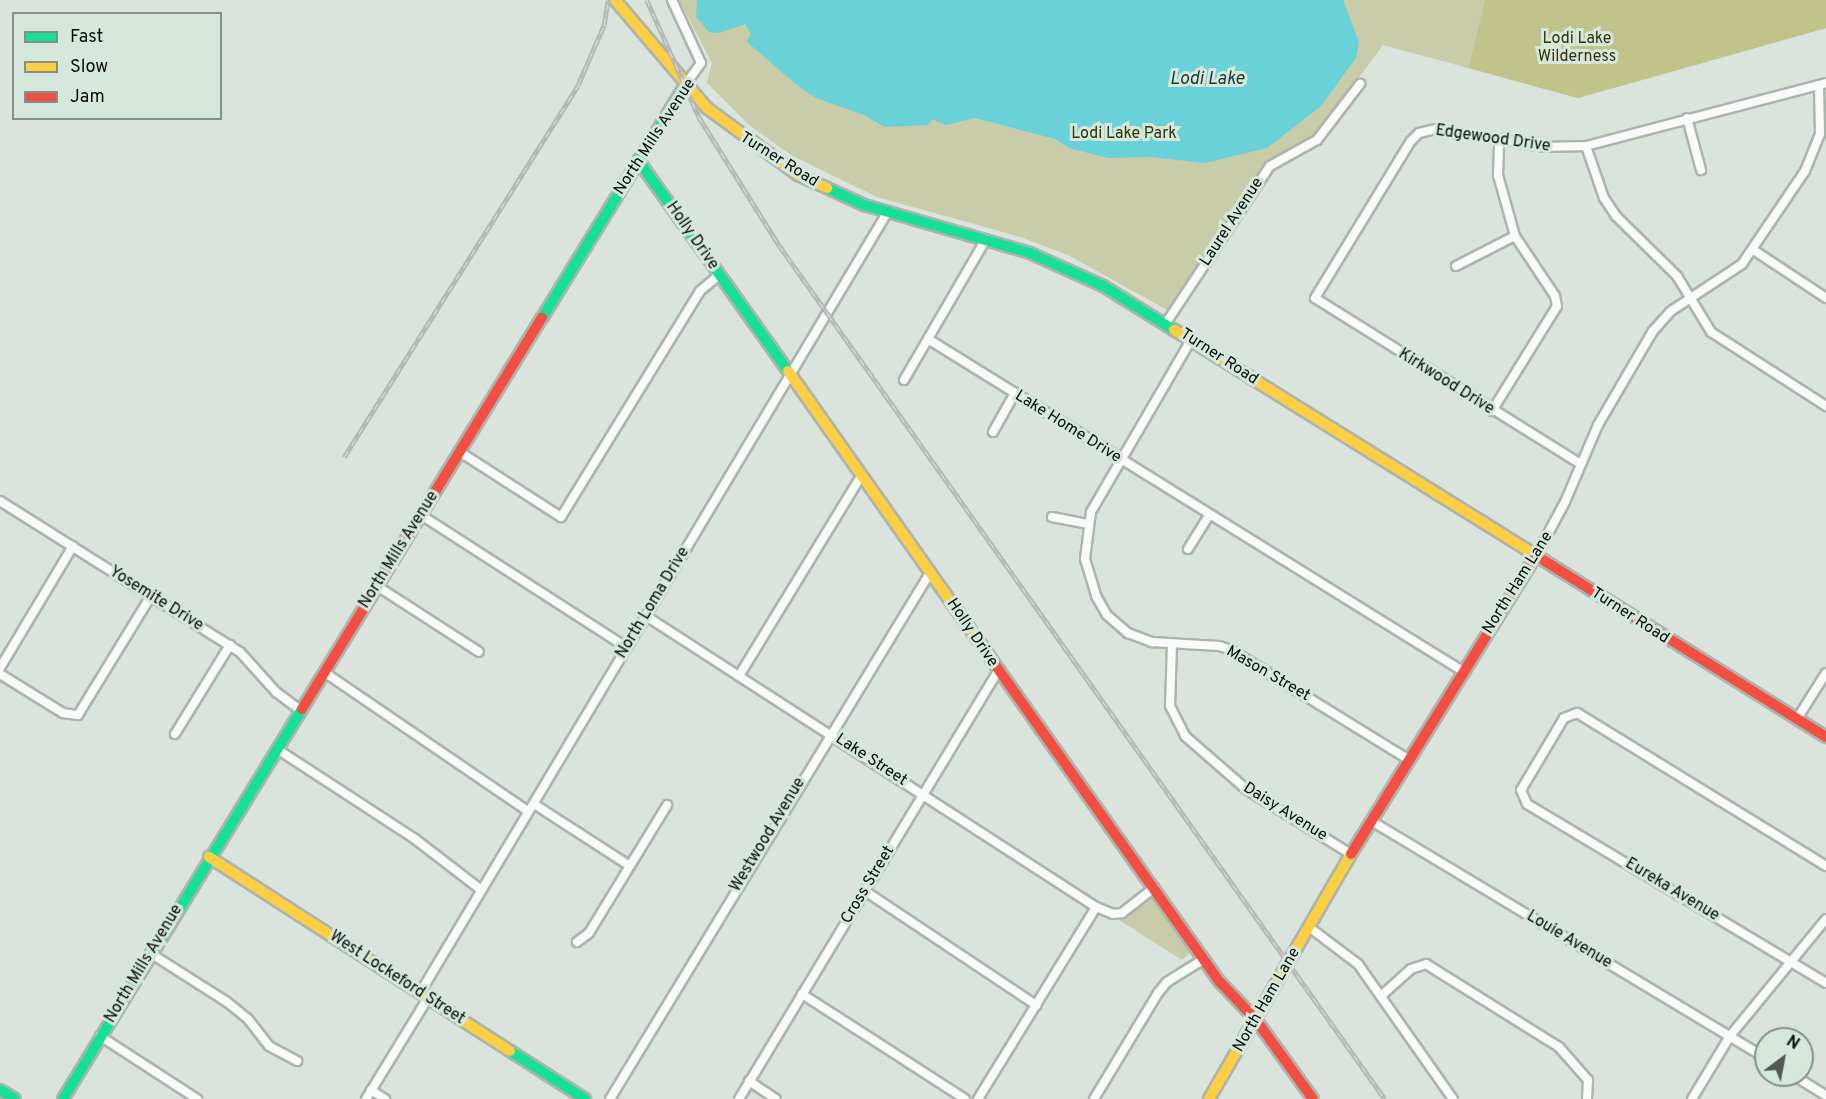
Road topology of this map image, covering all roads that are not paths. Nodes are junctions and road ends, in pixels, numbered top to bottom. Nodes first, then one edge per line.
1 (615, 0) edge
2 (672, 0) edge
3 (686, 84) junction
4 (1360, 84) dead end
5 (1823, 84) edge
6 (1687, 118) junction
7 (1499, 141) junction
8 (1586, 146) junction
9 (639, 160) junction
10 (1701, 170) dead end
11 (886, 213) junction
12 (1515, 236) junction
13 (987, 239) junction
14 (1755, 251) junction
15 (1456, 266) dead end
16 (719, 274) junction
17 (1692, 296) junction
18 (1315, 298) joint
19 (1826, 298) edge
20 (1166, 323) junction
21 (928, 339) junction
22 (1191, 340) junction
23 (789, 373) junction
24 (904, 380) dead end
25 (1015, 393) junction
26 (1826, 406) edge
27 (1492, 411) junction
28 (993, 432) dead end
29 (460, 452) junction
30 (1118, 459) junction
31 (1579, 463) junction
32 (861, 476) junction
33 (0, 501) edge
34 (420, 515) junction
35 (1209, 515) junction
36 (1052, 517) dead end
37 (1087, 524) junction
38 (73, 546) junction
39 (1188, 549) dead end
40 (1536, 556) junction
41 (930, 573) junction
42 (377, 586) junction
43 (152, 596) junction
44 (646, 616) junction
45 (1172, 644) junction
46 (230, 645) junction
47 (626, 648) junction
48 (479, 652) dead end
49 (0, 668) edge
50 (998, 671) junction
51 (324, 672) junction
52 (1464, 672) junction
53 (1826, 673) edge
54 (0, 674) edge
55 (739, 676) junction
56 (300, 710) junction
57 (1797, 719) junction
58 (829, 733) junction
59 (175, 734) dead end
60 (1826, 737) edge
61 (277, 749) junction
62 (1409, 760) junction
63 (923, 794) junction
64 (667, 805) dead end
65 (531, 807) junction
66 (1373, 822) junction
67 (1351, 854) junction
68 (209, 857) junction
69 (630, 866) junction
70 (1826, 866) edge
71 (1154, 888) junction
72 (480, 889) junction
73 (865, 891) junction
74 (1096, 907) junction
75 (1826, 919) edge
76 (1310, 927) junction
77 (577, 942) dead end
78 (150, 953) junction
79 (1204, 959) junction
80 (1791, 961) junction
81 (1826, 982) edge
82 (802, 994) junction
83 (424, 995) junction
84 (1381, 996) junction
85 (1036, 1005) junction
86 (1256, 1020) junction
87 (100, 1036) junction
88 (1730, 1036) junction
89 (1754, 1051) edge
90 (297, 1061) dead end
91 (749, 1081) junction
92 (1811, 1087) edge
93 (0, 1090) edge
94 (372, 1090) junction
95 (1826, 1097) edge
96 (15, 1099) edge
97 (63, 1099) edge
98 (197, 1099) edge
99 (366, 1099) edge
100 (386, 1099) edge
101 (585, 1099) edge
102 (610, 1099) edge
103 (739, 1099) edge
104 (776, 1099) edge
105 (965, 1099) edge
106 (978, 1099) edge
107 (1094, 1099) edge
108 (1209, 1099) edge
109 (1313, 1099) edge
110 (1453, 1099) edge
111 (1587, 1099) edge
112 (1692, 1099) edge

1 - 3 street, Turner Road
2 - 3 street, North Mills Avenue
3 - 9 street, North Mills Avenue
3 - 11 street, Turner Road
4 - 20 street, Laurel Avenue
5 - 6 street, Edgewood Drive
5 - 14 street, North Ham Lane
6 - 8 street, Edgewood Drive
6 - 10 street
7 - 8 street, Edgewood Drive
7 - 12 street
7 - 18 street, Edgewood Drive
8 - 17 street
9 - 16 street, Holly Drive
9 - 29 street, North Mills Avenue
11 - 13 street, Turner Road
11 - 23 street, North Loma Drive
12 - 15 street
12 - 27 street
13 - 20 street, Turner Road
13 - 21 street
14 - 17 street, North Ham Lane
14 - 19 street
16 - 23 street, Holly Drive
16 - 29 street
17 - 26 street
17 - 31 street, North Ham Lane
18 - 27 street, Kirkwood Drive
20 - 22 street, Turner Road
21 - 24 street
21 - 25 street, Lake Home Drive
22 - 30 street
22 - 40 street, Turner Road
23 - 32 street, Holly Drive
23 - 44 street, North Loma Drive
25 - 28 street
25 - 30 street, Lake Home Drive
27 - 31 street, Kirkwood Drive
29 - 34 street, North Mills Avenue
30 - 35 street, Lake Home Drive
30 - 37 street, Mason Street
31 - 40 street, North Ham Lane
32 - 41 street, Holly Drive
32 - 55 street
33 - 38 street, Yosemite Drive
34 - 42 street, North Mills Avenue
34 - 47 street
35 - 39 street
35 - 52 street, Lake Home Drive
36 - 37 street
37 - 45 street, Mason Street
38 - 43 street, Yosemite Drive
38 - 49 street
40 - 52 street, North Ham Lane
40 - 57 street, Turner Road
41 - 50 street, Holly Drive
41 - 58 street, Westwood Avenue
42 - 48 street
42 - 51 street, North Mills Avenue
43 - 46 street, Yosemite Drive
43 - 54 street
44 - 47 street, North Loma Drive
44 - 55 street, Lake Street
45 - 62 street, Mason Street
45 - 67 street, Daisy Avenue
46 - 56 street, Yosemite Drive
46 - 59 street
47 - 65 street, North Loma Drive
50 - 63 street, Cross Street
50 - 71 street, Holly Drive
51 - 56 street, North Mills Avenue
51 - 65 street
52 - 62 street, North Ham Lane
53 - 57 street
55 - 58 street, Lake Street
56 - 61 street, North Mills Avenue
57 - 60 street, Turner Road
58 - 63 street, Lake Street
58 - 102 street, Westwood Avenue
61 - 68 street, North Mills Avenue
61 - 72 street
62 - 66 street, North Ham Lane
63 - 73 street, Cross Street
63 - 74 street, Lake Street
64 - 69 street
65 - 69 street
65 - 72 street, North Loma Drive
66 - 67 street, North Ham Lane
66 - 88 street, Louie Avenue
67 - 76 street, North Ham Lane
68 - 78 street, North Mills Avenue
68 - 83 street, West Lockeford Street
69 - 77 street
70 - 80 street, Eureka Avenue
71 - 74 street
71 - 79 street, Holly Drive
72 - 83 street, North Loma Drive
73 - 82 street, Cross Street
73 - 85 street
74 - 85 street
75 - 80 street
76 - 84 street
76 - 86 street, North Ham Lane
78 - 87 street, North Mills Avenue
78 - 90 street
79 - 86 street, Holly Drive
79 - 107 street
80 - 81 street, Eureka Avenue
80 - 88 street
82 - 91 street, Cross Street
82 - 105 street
83 - 94 street, North Loma Drive
83 - 101 street, West Lockeford Street
84 - 110 street
84 - 111 street
85 - 106 street
86 - 108 street, North Ham Lane
86 - 109 street, Holly Drive
87 - 97 street, North Mills Avenue
87 - 98 street
88 - 89 street, Louie Avenue
88 - 112 street
91 - 103 street, Cross Street
91 - 104 street
92 - 95 street
93 - 96 street
94 - 99 street, North Loma Drive
94 - 100 street

